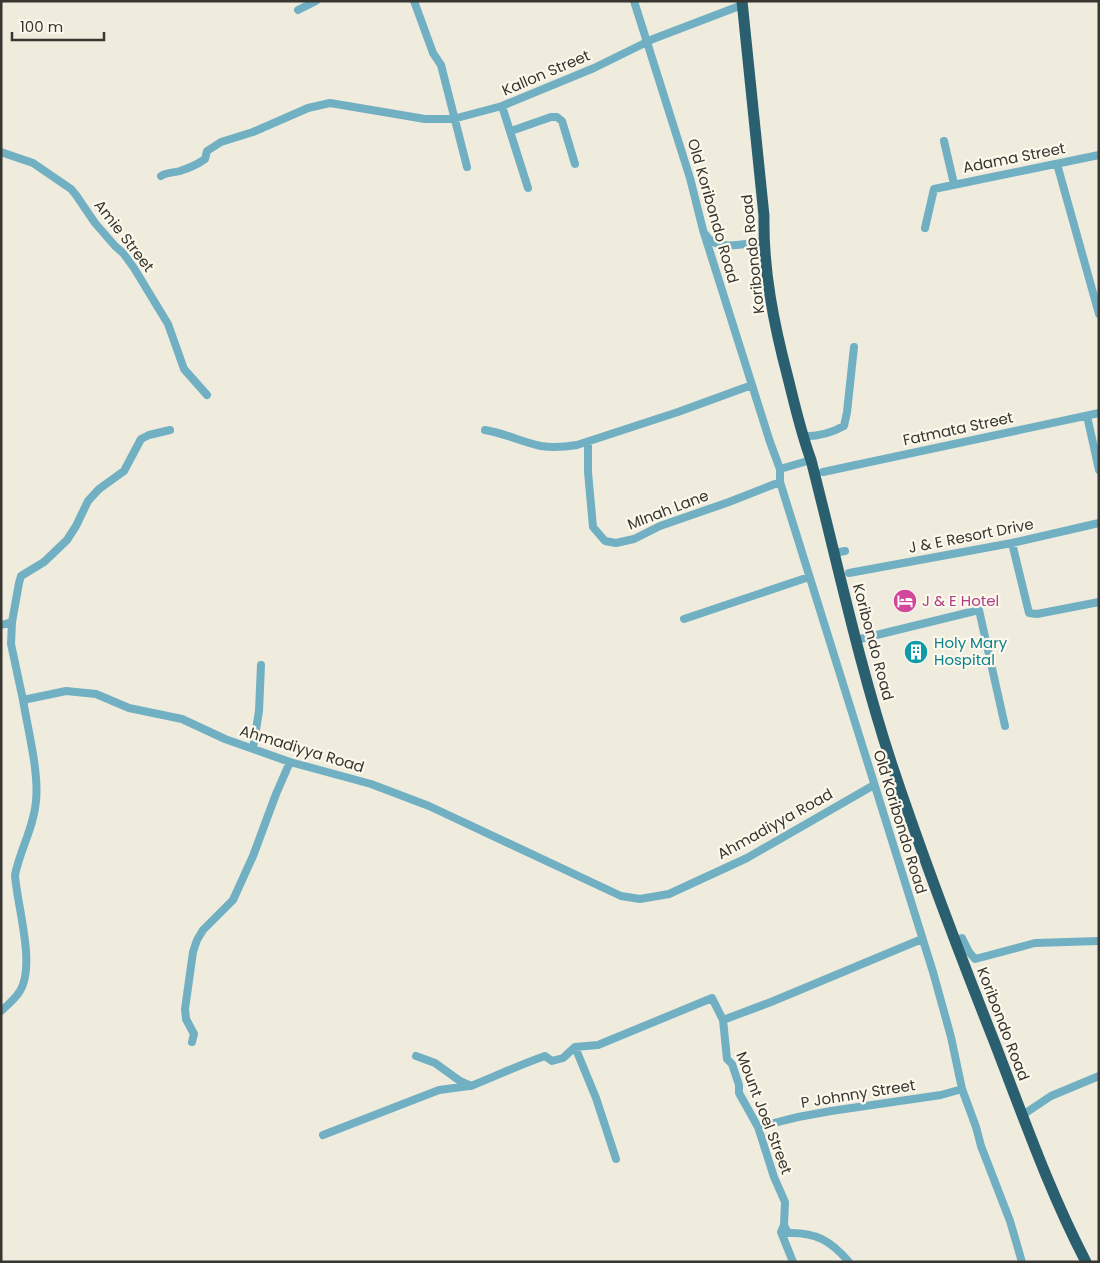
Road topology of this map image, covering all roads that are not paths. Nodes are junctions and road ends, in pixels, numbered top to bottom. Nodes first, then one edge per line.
1 (316, 1) edge
2 (414, 1) edge
3 (634, 1) edge
4 (742, 3) edge
5 (298, 10) dead end
6 (647, 45) junction
7 (502, 106) junction
8 (453, 119) junction
9 (511, 131) junction
10 (944, 141) dead end
11 (1, 152) edge
12 (1099, 155) edge
13 (576, 164) dead end
14 (1057, 164) junction
15 (466, 167) dead end
16 (160, 176) dead end
17 (954, 184) junction
18 (528, 188) dead end
19 (925, 228) dead end
20 (703, 230) junction
21 (764, 241) junction
22 (1099, 314) edge
23 (854, 347) dead end
24 (752, 385) junction
25 (207, 395) dead end
26 (1099, 413) edge
27 (1087, 416) junction
28 (170, 430) dead end
29 (484, 430) dead end
30 (802, 436) junction
31 (588, 442) junction
32 (811, 460) junction
33 (780, 469) junction
34 (1099, 470) edge
35 (823, 472) dead end
36 (780, 482) junction
37 (1099, 523) edge
38 (1012, 543) junction
39 (849, 573) dead end
40 (809, 577) junction
41 (1099, 602) edge
42 (684, 619) dead end
43 (12, 622) junction
44 (1, 625) edge
45 (856, 640) junction
46 (261, 665) dead end
47 (23, 700) junction
48 (1005, 726) dead end
49 (253, 748) junction
50 (290, 762) junction
51 (874, 785) junction
52 (922, 939) junction
53 (955, 940) junction
54 (1099, 940) edge
55 (1, 1011) edge
56 (723, 1020) junction
57 (192, 1042) dead end
58 (576, 1047) junction
59 (416, 1056) dead end
60 (1099, 1076) edge
61 (470, 1086) junction
62 (962, 1089) junction
63 (1021, 1116) junction
64 (758, 1127) junction
65 (323, 1135) dead end
66 (616, 1159) dead end
67 (784, 1225) junction
68 (793, 1262) edge
69 (849, 1262) edge
70 (1022, 1262) edge
71 (1086, 1262) edge

1 - 5 street
2 - 8 street
3 - 6 street, Old Koribondo Road
4 - 6 street, Kallon Street
4 - 21 highway, Koribondo Road
6 - 7 street, Kallon Street
6 - 20 street, Old Koribondo Road
7 - 8 street, Kallon Street
7 - 9 street
8 - 15 street
8 - 16 street, Kallon Street
9 - 13 street
9 - 18 street
10 - 17 street
11 - 25 street, Amie Street
12 - 14 street, Adama Street
14 - 17 street, Adama Street
14 - 22 street
17 - 19 street, Adama Street
20 - 21 street
20 - 24 street, Old Koribondo Road
21 - 30 highway, Koribondo Road
23 - 30 street
24 - 31 street
24 - 33 street, Old Koribondo Road
26 - 27 street, Fatmata Street
27 - 34 street
27 - 35 street, Fatmata Street
28 - 43 street
29 - 31 street
30 - 32 highway, Koribondo Road
31 - 36 street, MInah Lane
32 - 33 street
32 - 45 highway, Koribondo Road
33 - 36 street, Old Koribondo Road
36 - 40 street, Old Koribondo Road
37 - 38 street, J & E Resort Drive
38 - 39 street, J & E Resort Drive
38 - 41 street
40 - 42 street
40 - 51 street, Old Koribondo Road
43 - 44 street
43 - 47 street
45 - 48 street
45 - 53 highway, Koribondo Road
46 - 49 street
47 - 49 street, Ahmadiyya Road
47 - 55 street
49 - 50 street, Ahmadiyya Road
50 - 51 street, Ahmadiyya Road
50 - 57 street
51 - 52 street, Old Koribondo Road
52 - 56 street
52 - 62 street, Old Koribondo Road
53 - 54 street
53 - 63 highway, Koribondo Road
56 - 58 street
56 - 64 street, Mount Joel Street
58 - 61 street
58 - 66 street
59 - 61 street
60 - 63 street
61 - 65 street
62 - 64 street, P Johnny Street
62 - 70 street, Old Koribondo Road
63 - 71 highway, Koribondo Road
64 - 67 street, Mount Joel Street
67 - 68 street, Mount Joel Street
67 - 69 street

